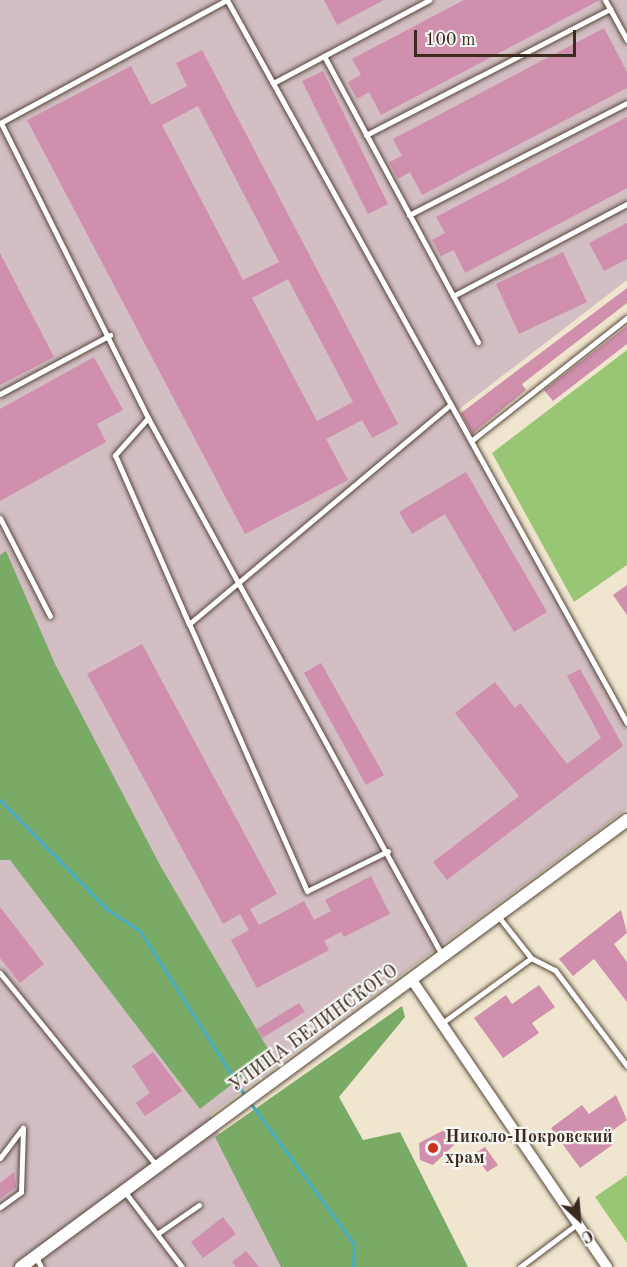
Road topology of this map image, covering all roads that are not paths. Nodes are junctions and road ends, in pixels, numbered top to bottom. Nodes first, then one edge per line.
1 (429, 0) edge
2 (605, 0) edge
3 (610, 9) junction
4 (627, 40) edge
5 (324, 56) junction
6 (273, 83) junction
7 (627, 103) edge
8 (0, 123) edge
9 (366, 135) junction
10 (627, 204) edge
11 (410, 216) junction
12 (453, 296) junction
13 (627, 318) edge
14 (110, 335) junction
15 (478, 342) dead end
16 (0, 394) edge
17 (450, 405) junction
18 (148, 418) junction
19 (471, 441) junction
20 (0, 518) edge
21 (242, 582) junction
22 (50, 616) dead end
23 (189, 624) junction
24 (627, 723) edge
25 (627, 820) edge
26 (388, 851) junction
27 (498, 916) junction
28 (443, 957) junction
29 (531, 958) junction
30 (0, 973) edge
31 (412, 980) junction
32 (441, 1023) junction
33 (627, 1066) edge
34 (0, 1158) edge
35 (154, 1164) junction
36 (122, 1188) junction
37 (199, 1204) dead end
38 (0, 1207) edge
39 (577, 1224) junction
40 (157, 1234) junction
41 (39, 1262) edge
42 (21, 1267) edge
43 (182, 1267) edge
44 (520, 1267) edge
45 (607, 1267) edge

1 - 5 lane
2 - 3 lane
3 - 4 lane
3 - 9 lane
5 - 6 lane
5 - 9 lane
6 - 8 lane
6 - 17 lane
7 - 11 lane
8 - 14 lane
9 - 11 lane
10 - 12 lane
11 - 12 lane
12 - 15 lane
13 - 19 lane
14 - 16 lane
14 - 18 lane
17 - 19 lane
17 - 21 lane
18 - 21 lane
18 - 23 lane
19 - 24 lane
20 - 22 lane
21 - 23 lane
21 - 26 lane
23 - 26 lane
25 - 27 street, УЛИЦА БЕЛИНСКОГО
26 - 28 lane
27 - 28 street, УЛИЦА БЕЛИНСКОГО
27 - 29 lane
28 - 31 street, УЛИЦА БЕЛИНСКОГО
29 - 32 lane
29 - 33 lane
30 - 35 lane
31 - 32 street
31 - 35 street, УЛИЦА БЕЛИНСКОГО
32 - 39 street
34 - 38 lane
35 - 36 street, УЛИЦА БЕЛИНСКОГО
36 - 40 lane
36 - 41 street, УЛИЦА БЕЛИНСКОГО
37 - 40 lane
39 - 44 lane
39 - 45 street
40 - 43 lane
41 - 42 street, УЛИЦА БЕЛИНСКОГО

